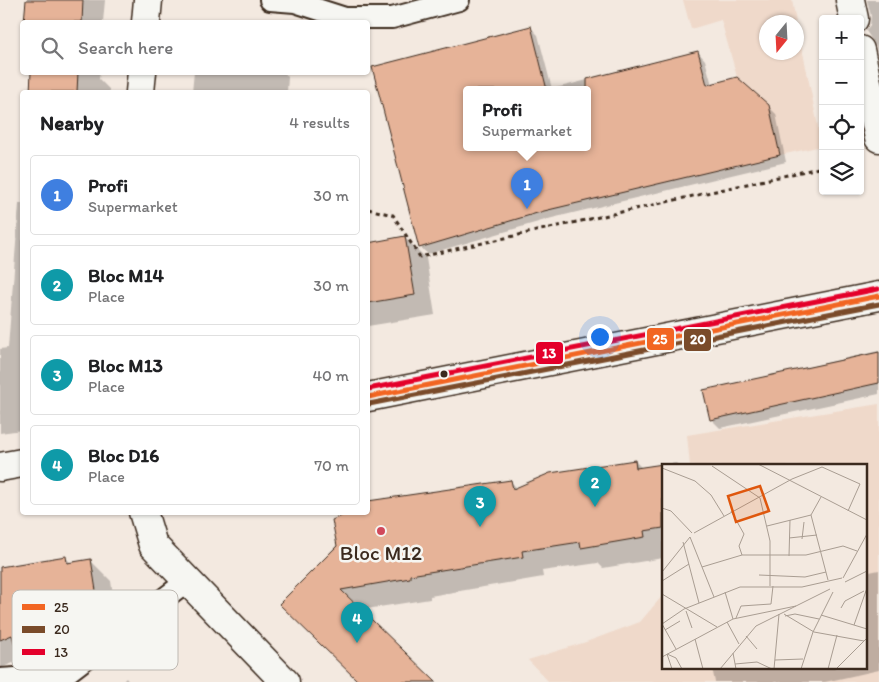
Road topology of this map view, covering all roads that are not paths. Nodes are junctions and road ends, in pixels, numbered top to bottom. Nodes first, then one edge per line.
1 (148, 0) edge
2 (270, 0) edge
3 (460, 0) edge
4 (850, 0) edge
5 (853, 15) edge
6 (146, 20) edge
7 (862, 60) edge
8 (142, 75) edge
9 (140, 90) edge
10 (879, 138) edge
11 (879, 296) edge
12 (370, 397) edge
13 (20, 463) edge
14 (0, 467) edge
15 (145, 515) edge
16 (187, 581) junction
17 (175, 590) edge
18 (71, 670) edge
19 (0, 679) edge
20 (59, 679) edge
21 (284, 682) edge

1 - 6 street
2 - 3 lane
4 - 5 street
7 - 10 street
8 - 9 street
11 - 12 street
13 - 14 street
15 - 16 street
16 - 17 lane
16 - 21 street
18 - 20 lane
19 - 20 lane

